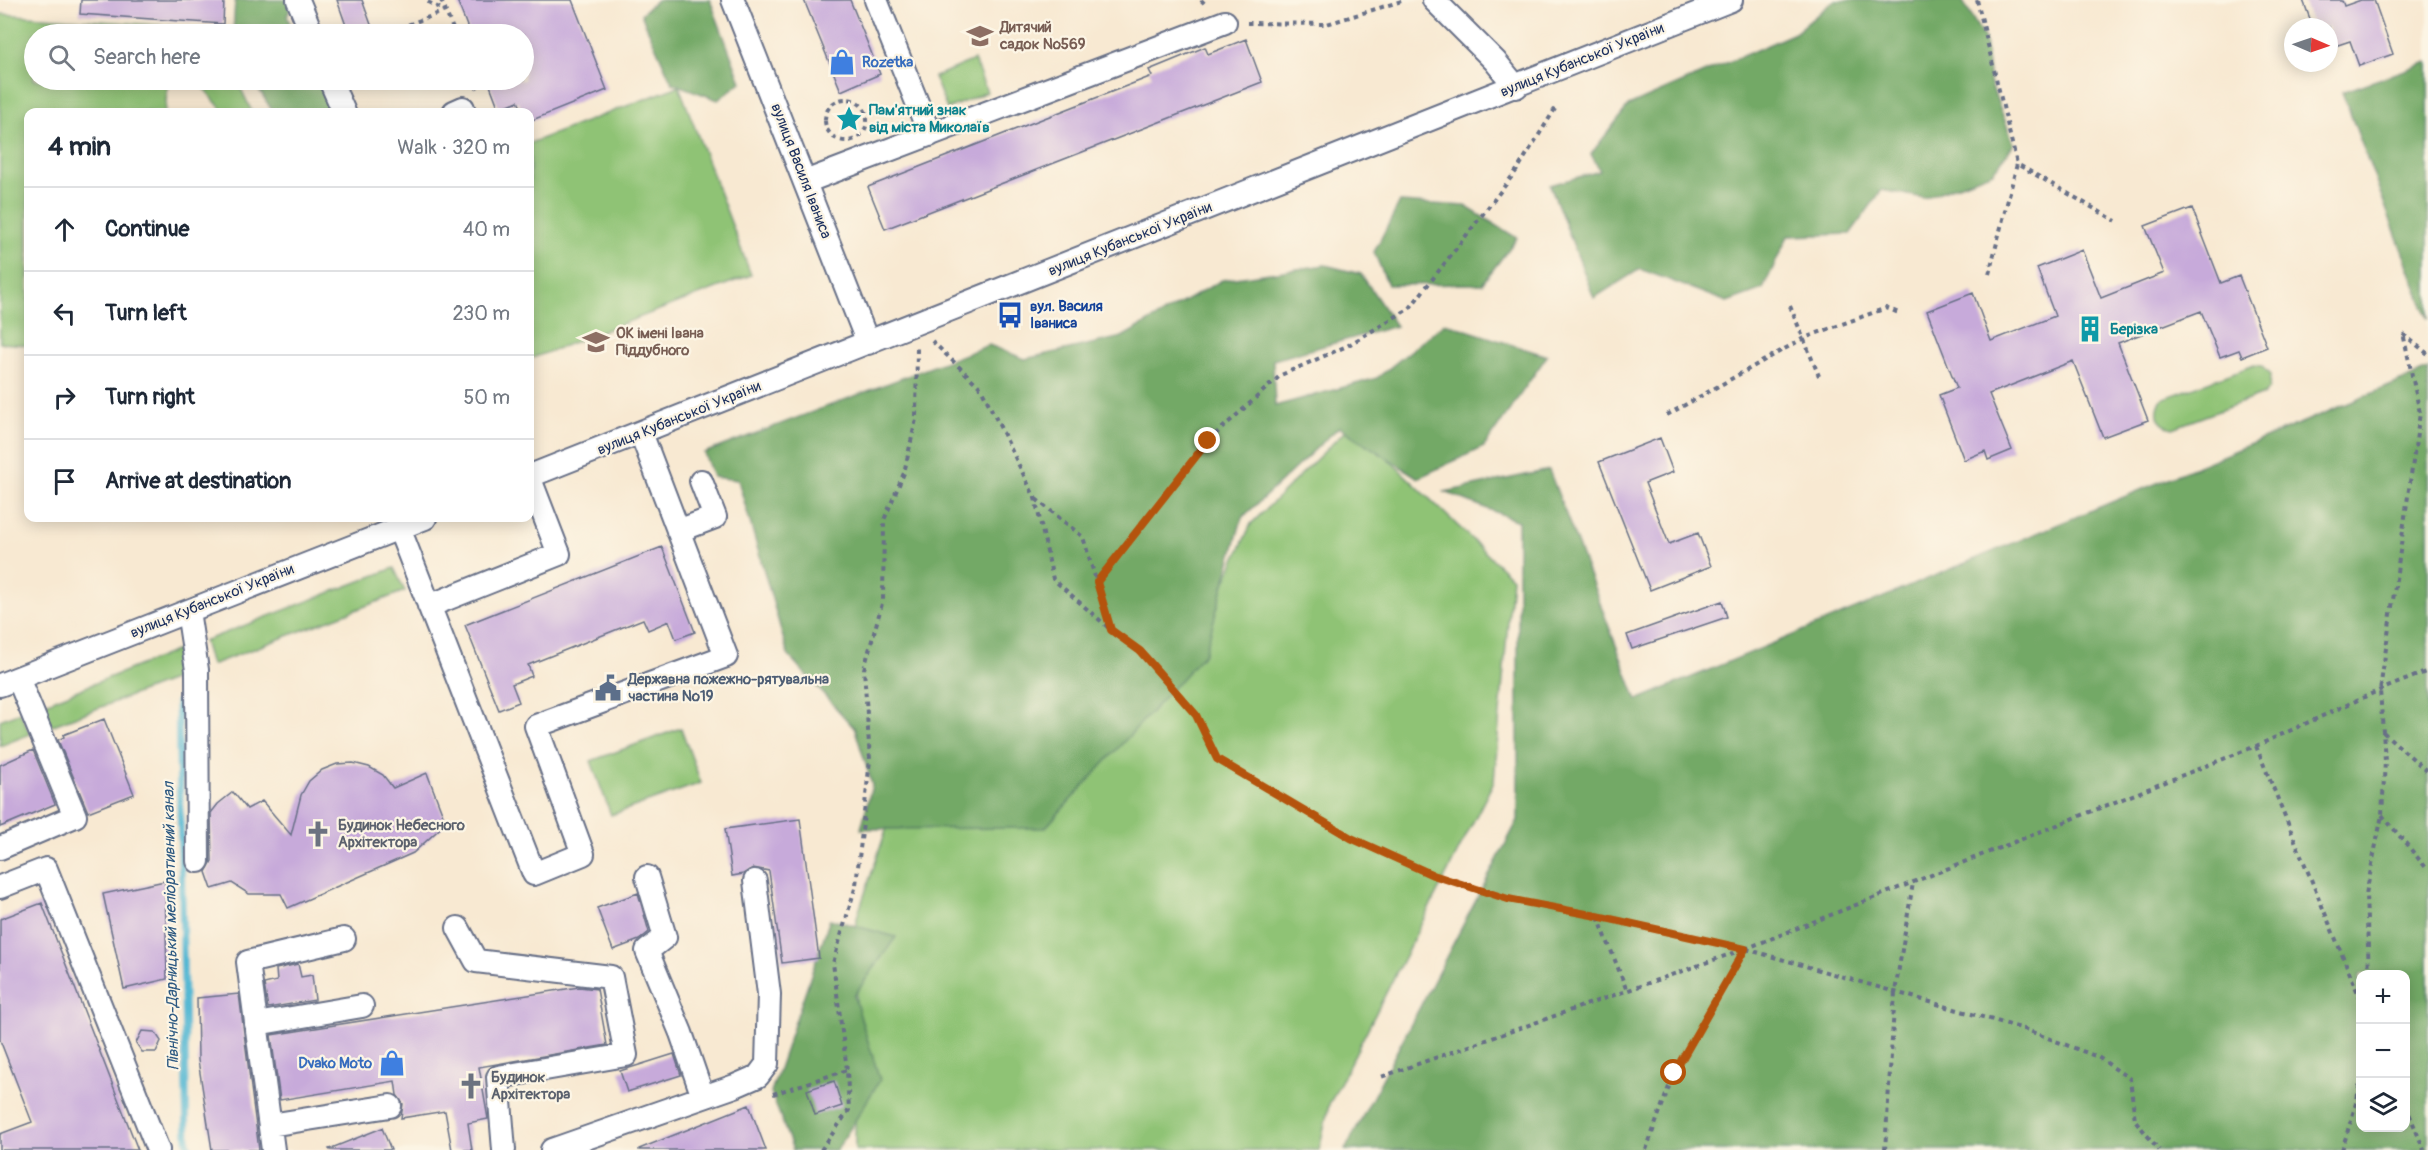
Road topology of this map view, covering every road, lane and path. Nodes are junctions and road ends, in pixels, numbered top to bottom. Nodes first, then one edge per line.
1 (298, 0) edge
2 (424, 0) edge
3 (441, 0) edge
4 (734, 0) edge
5 (876, 0) edge
6 (1405, 0) edge
7 (1434, 0) edge
8 (1977, 0) edge
9 (1718, 2) edge
10 (445, 12) junction
11 (1225, 22) joint
12 (308, 24) edge
13 (411, 24) edge
14 (450, 24) edge
15 (1516, 87) junction
16 (334, 90) edge
17 (839, 100) joint
18 (342, 108) edge
19 (1555, 109) dead end
20 (930, 135) junction
21 (2017, 165) junction
22 (806, 182) junction
23 (2116, 221) dead end
24 (1989, 274) dead end
25 (1790, 306) dead end
26 (1899, 313) dead end
27 (1804, 338) junction
28 (932, 341) dead end
29 (868, 343) junction
30 (917, 348) dead end
31 (2428, 354) edge
32 (1819, 376) dead end
33 (1667, 415) dead end
34 (641, 433) junction
35 (534, 476) edge
36 (701, 482) dead end
37 (534, 488) edge
38 (1035, 498) junction
39 (415, 522) edge
40 (399, 528) junction
41 (678, 531) junction
42 (1097, 582) junction
43 (429, 606) junction
44 (188, 611) junction
45 (1111, 630) junction
46 (2428, 671) edge
47 (9, 682) edge
48 (2380, 690) junction
49 (2382, 732) junction
50 (2256, 746) junction
51 (2428, 772) edge
52 (2382, 815) junction
53 (0, 848) edge
54 (198, 861) dead end
55 (2428, 870) edge
56 (646, 877) dead end
57 (755, 881) dead end
58 (1913, 882) junction
59 (0, 887) edge
60 (1597, 916) junction
61 (458, 928) dead end
62 (344, 939) dead end
63 (1745, 949) junction
64 (2369, 970) edge
65 (2356, 986) edge
66 (1627, 991) junction
67 (1895, 992) junction
68 (362, 1006) dead end
69 (256, 1024) junction
70 (847, 1070) junction
71 (1381, 1077) dead end
72 (735, 1086) junction
73 (703, 1097) junction
74 (2356, 1103) edge
75 (390, 1106) dead end
76 (2410, 1116) edge
77 (270, 1125) junction
78 (158, 1150) edge
79 (273, 1150) edge
80 (504, 1150) edge
81 (552, 1150) edge
82 (821, 1150) edge
83 (1646, 1150) edge
84 (1885, 1150) edge
85 (2160, 1150) edge
86 (2342, 1150) edge
87 (2424, 1150) edge

1 - 12 street
2 - 10 path
3 - 10 path
4 - 22 street, вулиця Василя Іваниса
5 - 20 street
6 - 11 path
7 - 15 street
8 - 21 path
9 - 15 street, вулиця Кубанської України
10 - 13 path
10 - 14 path
11 - 20 street
15 - 29 street, вулиця Кубанської України
16 - 18 street
17 - 17 path
19 - 42 path
20 - 22 street
21 - 23 path
21 - 24 path
22 - 29 street, вулиця Василя Іваниса
25 - 27 path
26 - 27 path
27 - 32 path
27 - 33 path
28 - 38 path
29 - 34 street, вулиця Кубанської України
30 - 70 path
31 - 48 path
34 - 35 street, вулиця Кубанської України
34 - 41 street
36 - 41 street
37 - 43 street
38 - 42 path
38 - 45 path
39 - 40 street, вулиця Кубанської України
40 - 43 street
40 - 44 street, вулиця Кубанської України
41 - 43 street
42 - 45 path
44 - 47 street, вулиця Кубанської України
44 - 54 street
45 - 60 path
46 - 48 path
47 - 53 street
48 - 49 path
48 - 50 path
49 - 51 path
49 - 52 path
50 - 58 path
50 - 65 path
52 - 55 path
52 - 64 path
56 - 73 street
57 - 72 street
58 - 63 path
58 - 67 path
59 - 78 street
60 - 63 path
60 - 66 path
61 - 80 street
62 - 69 street
63 - 66 path
63 - 67 path
63 - 83 path
66 - 71 path
67 - 84 path
67 - 85 path
68 - 69 street
69 - 77 street
70 - 72 path
70 - 82 path
72 - 73 street
73 - 81 street
74 - 86 path
75 - 77 street
76 - 87 path
77 - 79 street

